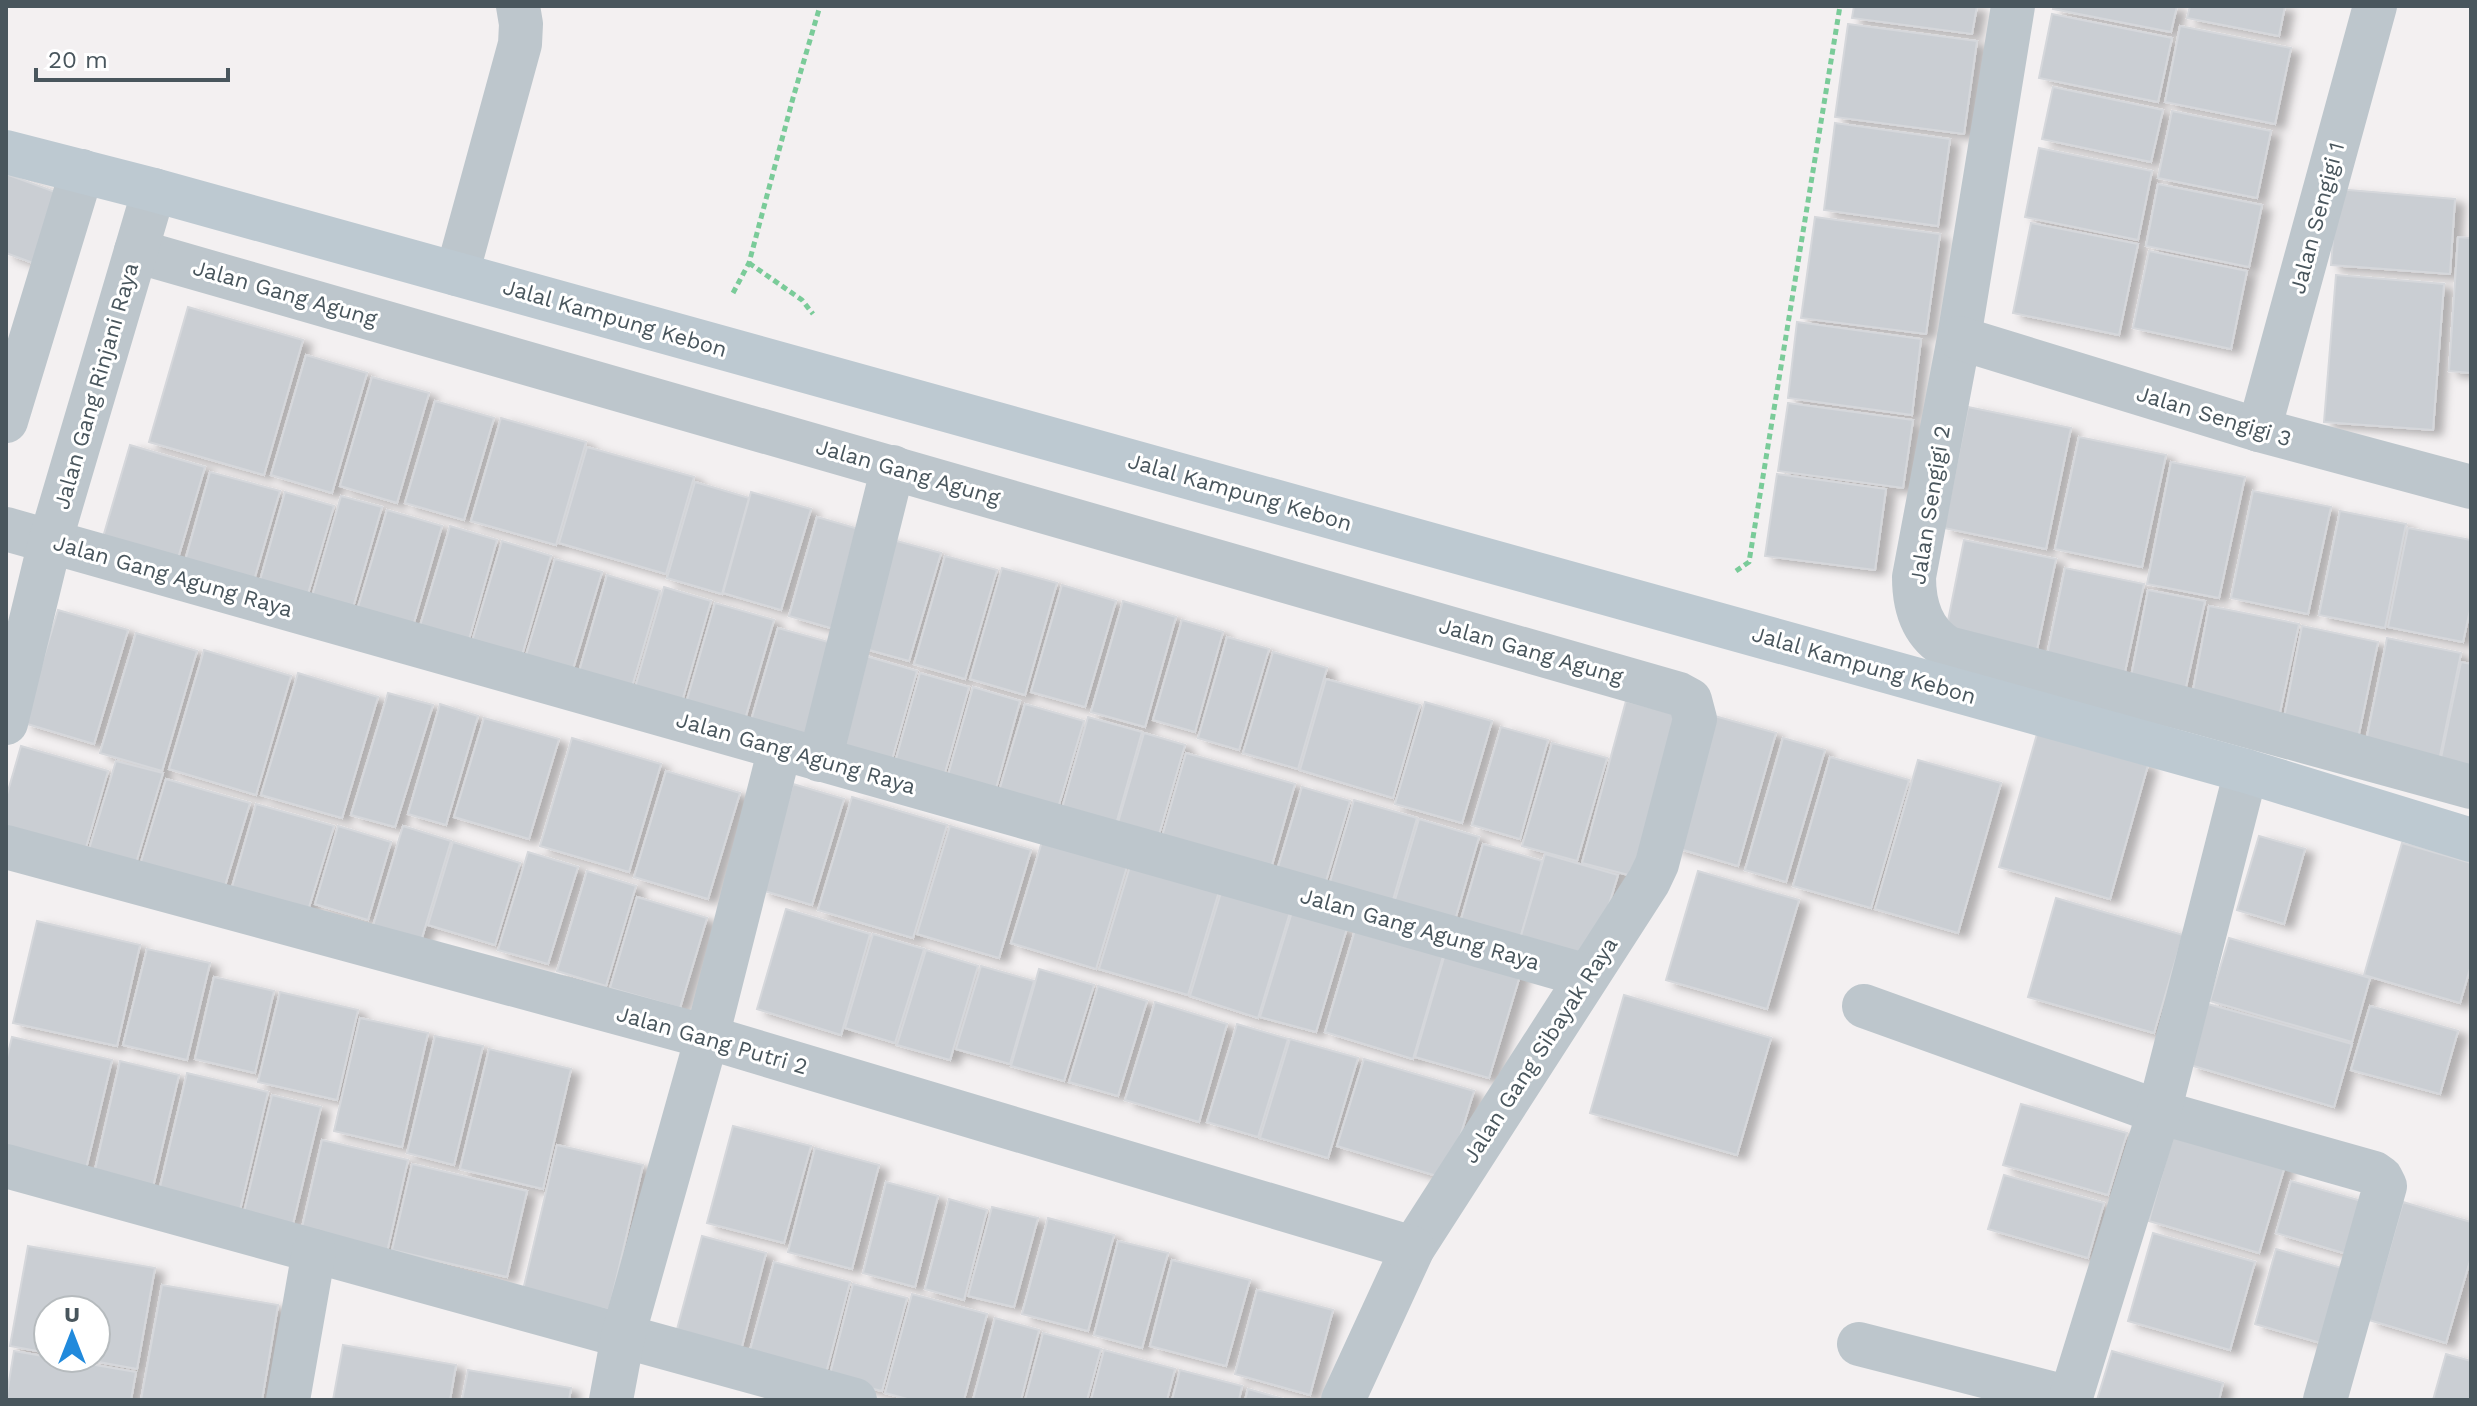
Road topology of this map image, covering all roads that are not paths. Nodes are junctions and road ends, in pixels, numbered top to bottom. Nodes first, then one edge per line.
1 (518, 6) edge
2 (2013, 6) edge
3 (2375, 6) edge
4 (6, 152) edge
5 (82, 171) junction
6 (154, 190) junction
7 (136, 251) junction
8 (457, 274) junction
9 (1959, 338) junction
10 (6, 421) edge
11 (2259, 430) junction
12 (893, 467) junction
13 (2471, 487) edge
14 (6, 529) edge
15 (50, 542) junction
16 (1679, 694) joint
17 (6, 723) edge
18 (800, 754) junction
19 (2246, 771) junction
20 (2471, 787) edge
21 (2471, 840) edge
22 (6, 847) edge
23 (1587, 976) junction
24 (1864, 1006) dead end
25 (707, 1037) junction
26 (2159, 1112) junction
27 (6, 1166) edge
28 (1413, 1248) junction
29 (314, 1251) junction
30 (623, 1336) junction
31 (1859, 1344) dead end
32 (2070, 1399) edge
33 (288, 1400) edge
34 (611, 1400) edge
35 (855, 1400) edge
36 (1343, 1400) edge
37 (2325, 1400) edge

1 - 8 street
2 - 9 street, Jalan Sengigi 2
3 - 11 street, Jalan Sengigi 1
4 - 5 street, Jalal Kampung Kebon
5 - 6 street, Jalal Kampung Kebon
5 - 10 street
6 - 7 street, Jalan Gang Rinjani Raya
6 - 8 street, Jalal Kampung Kebon
7 - 12 street, Jalan Gang Agung
7 - 15 street, Jalan Gang Rinjani Raya
8 - 19 street, Jalal Kampung Kebon
9 - 11 street, Jalan Sengigi 3
9 - 20 street, Jalan Sengigi 2
11 - 13 street, Jalan Sengigi 3
12 - 16 street, Jalan Gang Agung
12 - 18 street
14 - 15 street, Jalan Gang Agung Raya
15 - 17 street, Jalan Gang Rinjani Raya
15 - 18 street, Jalan Gang Agung Raya
16 - 23 street, Jalan Gang Sibayak Raya
18 - 23 street, Jalan Gang Agung Raya
18 - 25 street
19 - 21 street, Jalal Kampung Kebon
19 - 26 street
22 - 25 street, Jalan Gang Putri 2
23 - 28 street, Jalan Gang Sibayak Raya
24 - 26 street
25 - 28 street, Jalan Gang Putri 2
25 - 30 street
26 - 32 street
26 - 37 street
27 - 29 street
28 - 36 street, Jalan Gang Sibayak Raya
29 - 30 street
29 - 33 street
30 - 34 street
30 - 35 street
31 - 32 street

